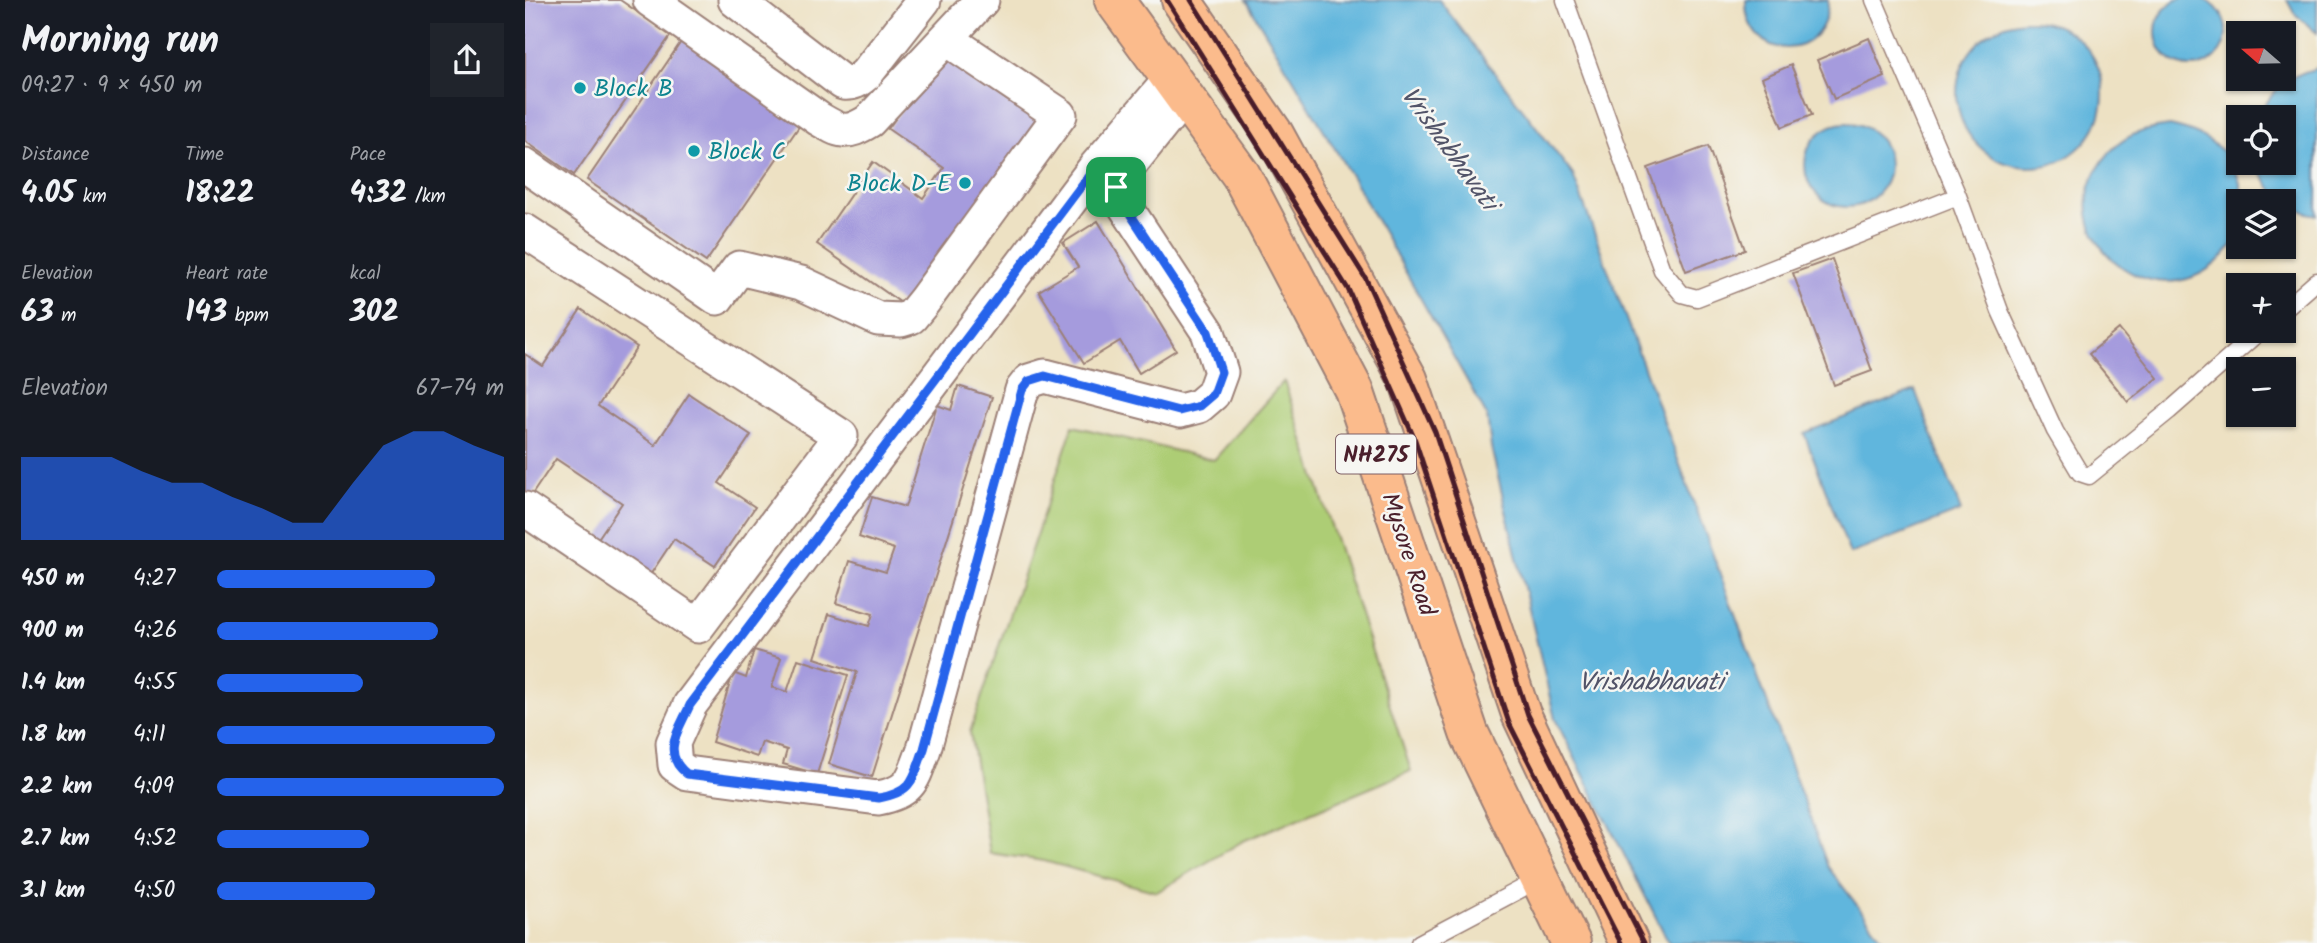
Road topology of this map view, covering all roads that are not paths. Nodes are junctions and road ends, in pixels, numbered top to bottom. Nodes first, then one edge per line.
1 (650, 0) edge
2 (735, 0) edge
3 (924, 0) edge
4 (982, 0) edge
5 (1114, 0) edge
6 (1181, 0) edge
7 (1874, 0) edge
8 (1570, 1) edge
9 (947, 39) junction
10 (1177, 88) junction
11 (525, 165) edge
12 (1106, 176) junction
13 (1958, 196) junction
14 (525, 231) edge
15 (2317, 281) edge
16 (2296, 299) edge
17 (2246, 343) edge
18 (525, 509) edge
19 (1540, 879) junction
20 (1419, 943) edge
21 (1571, 943) edge
22 (1629, 943) edge

1 - 9 street
2 - 3 street
4 - 9 street
5 - 10 highway, Mysore Road / NH275
6 - 22 highway, NH275
7 - 13 lane
8 - 13 lane
9 - 11 street
10 - 12 street
10 - 19 highway, Mysore Road / NH275
12 - 12 street
13 - 17 lane
14 - 18 street
15 - 16 lane
19 - 20 lane
19 - 21 highway, Mysore Road / NH275

